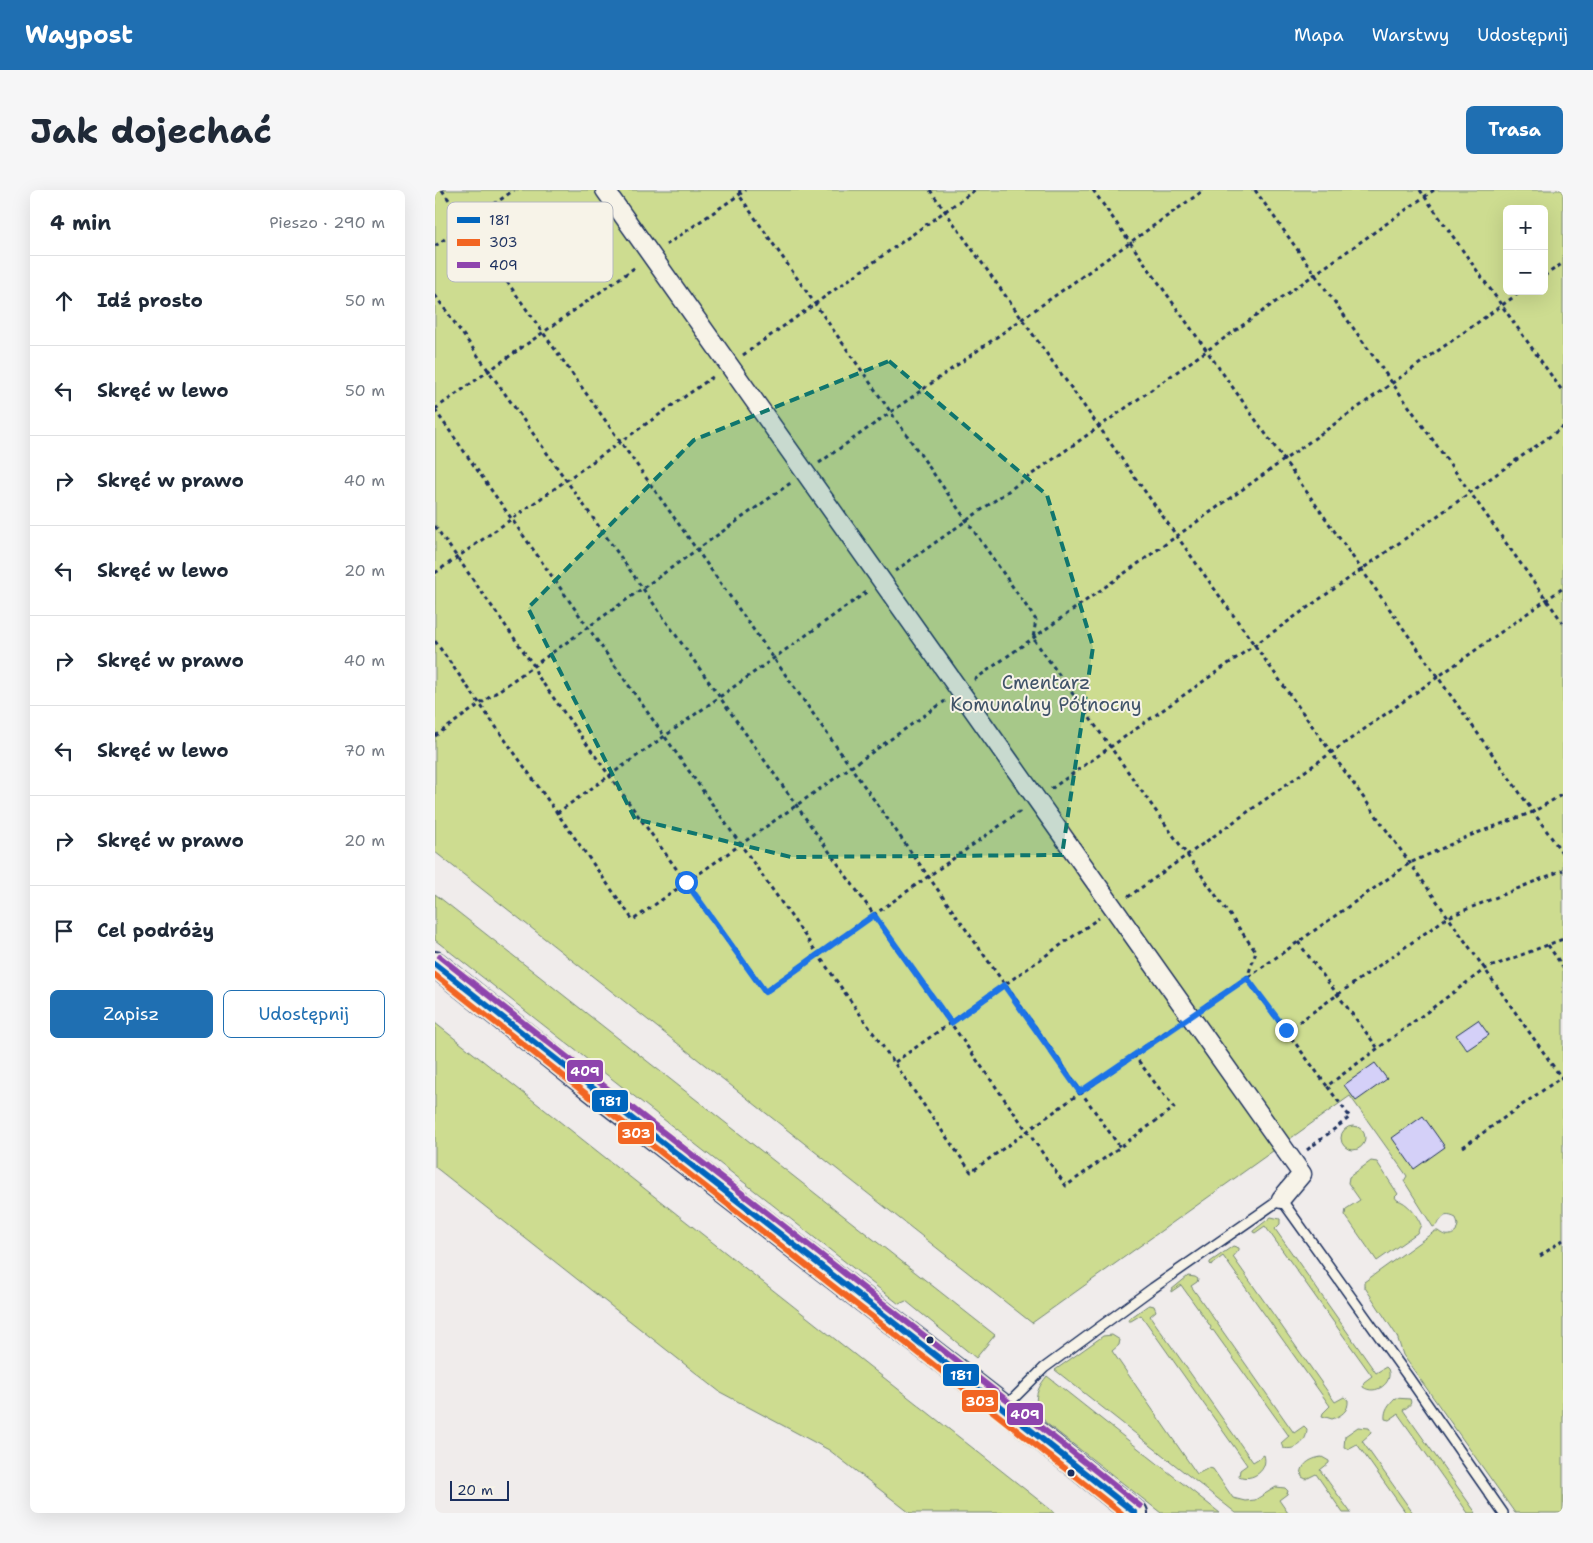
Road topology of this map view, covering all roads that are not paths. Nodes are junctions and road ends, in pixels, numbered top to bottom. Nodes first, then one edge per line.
1 (605, 190) edge
2 (435, 964) edge
3 (1281, 1199) junction
4 (1004, 1408) junction
5 (1135, 1513) edge
6 (1503, 1513) edge

1 - 3 street
2 - 4 street
3 - 4 lane
3 - 6 lane
4 - 5 street

